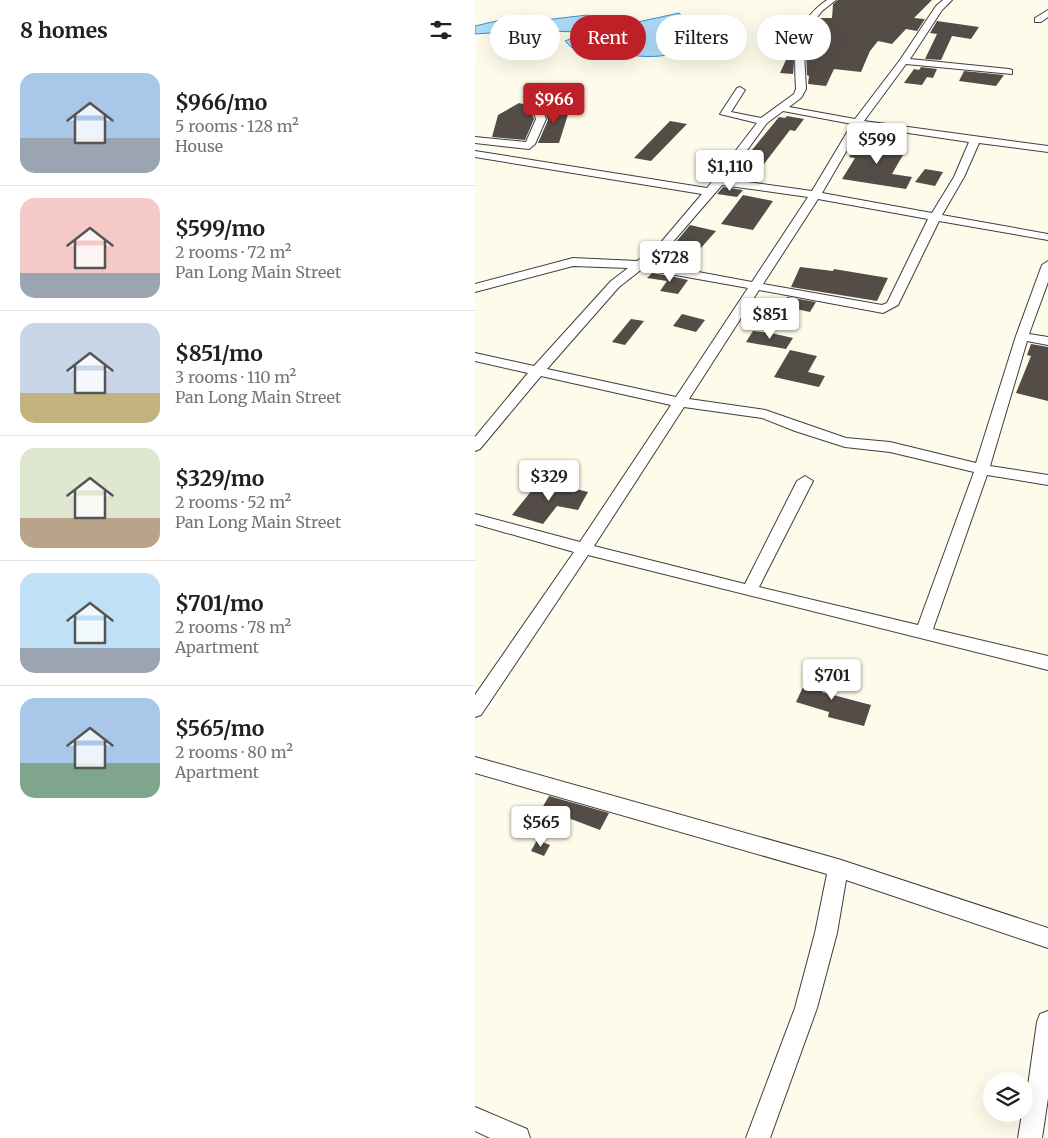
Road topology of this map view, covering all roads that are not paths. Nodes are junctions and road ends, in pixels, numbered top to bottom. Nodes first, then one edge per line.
1 (833, 0) edge
2 (948, 0) edge
3 (1048, 12) edge
4 (1038, 20) dead end
5 (904, 61) junction
6 (1009, 72) dead end
7 (740, 90) dead end
8 (548, 102) dead end
9 (781, 108) junction
10 (763, 121) junction
11 (858, 122) junction
12 (475, 140) edge
13 (975, 140) junction
14 (1048, 149) edge
15 (475, 154) edge
16 (719, 181) junction
17 (710, 192) junction
18 (815, 195) junction
19 (935, 217) junction
20 (1048, 237) edge
21 (639, 265) junction
22 (1048, 265) edge
23 (755, 286) junction
24 (475, 288) edge
25 (1022, 336) junction
26 (1048, 341) edge
27 (475, 357) edge
28 (537, 371) junction
29 (678, 402) junction
30 (475, 446) edge
31 (982, 469) junction
32 (1048, 480) edge
33 (805, 481) dead end
34 (475, 520) edge
35 (583, 550) junction
36 (749, 591) junction
37 (923, 634) junction
38 (1048, 663) edge
39 (475, 710) edge
40 (475, 765) edge
41 (838, 868) junction
42 (1048, 938) edge
43 (1048, 1022) edge
44 (475, 1120) edge
45 (517, 1138) edge
46 (759, 1138) edge
47 (1030, 1138) edge

1 - 9 street
2 - 5 street
3 - 4 street
5 - 6 street
5 - 11 street
7 - 10 street
8 - 12 street
9 - 10 street
9 - 11 street
10 - 16 street
11 - 13 street
11 - 18 street
13 - 14 street
13 - 19 street
15 - 17 street
16 - 17 street
16 - 18 street
17 - 21 street
18 - 19 street
18 - 23 street
19 - 20 street
19 - 23 street
21 - 23 street
21 - 24 street
21 - 28 street
22 - 25 street
23 - 29 street
25 - 26 street
25 - 31 street
27 - 28 street
28 - 29 street
28 - 30 street
29 - 31 street
29 - 35 street
31 - 32 street
31 - 37 street
33 - 36 street
34 - 35 street
35 - 36 street
35 - 39 street
36 - 37 street
37 - 38 street
40 - 41 street
41 - 42 street
41 - 46 street
43 - 47 street
44 - 45 street

